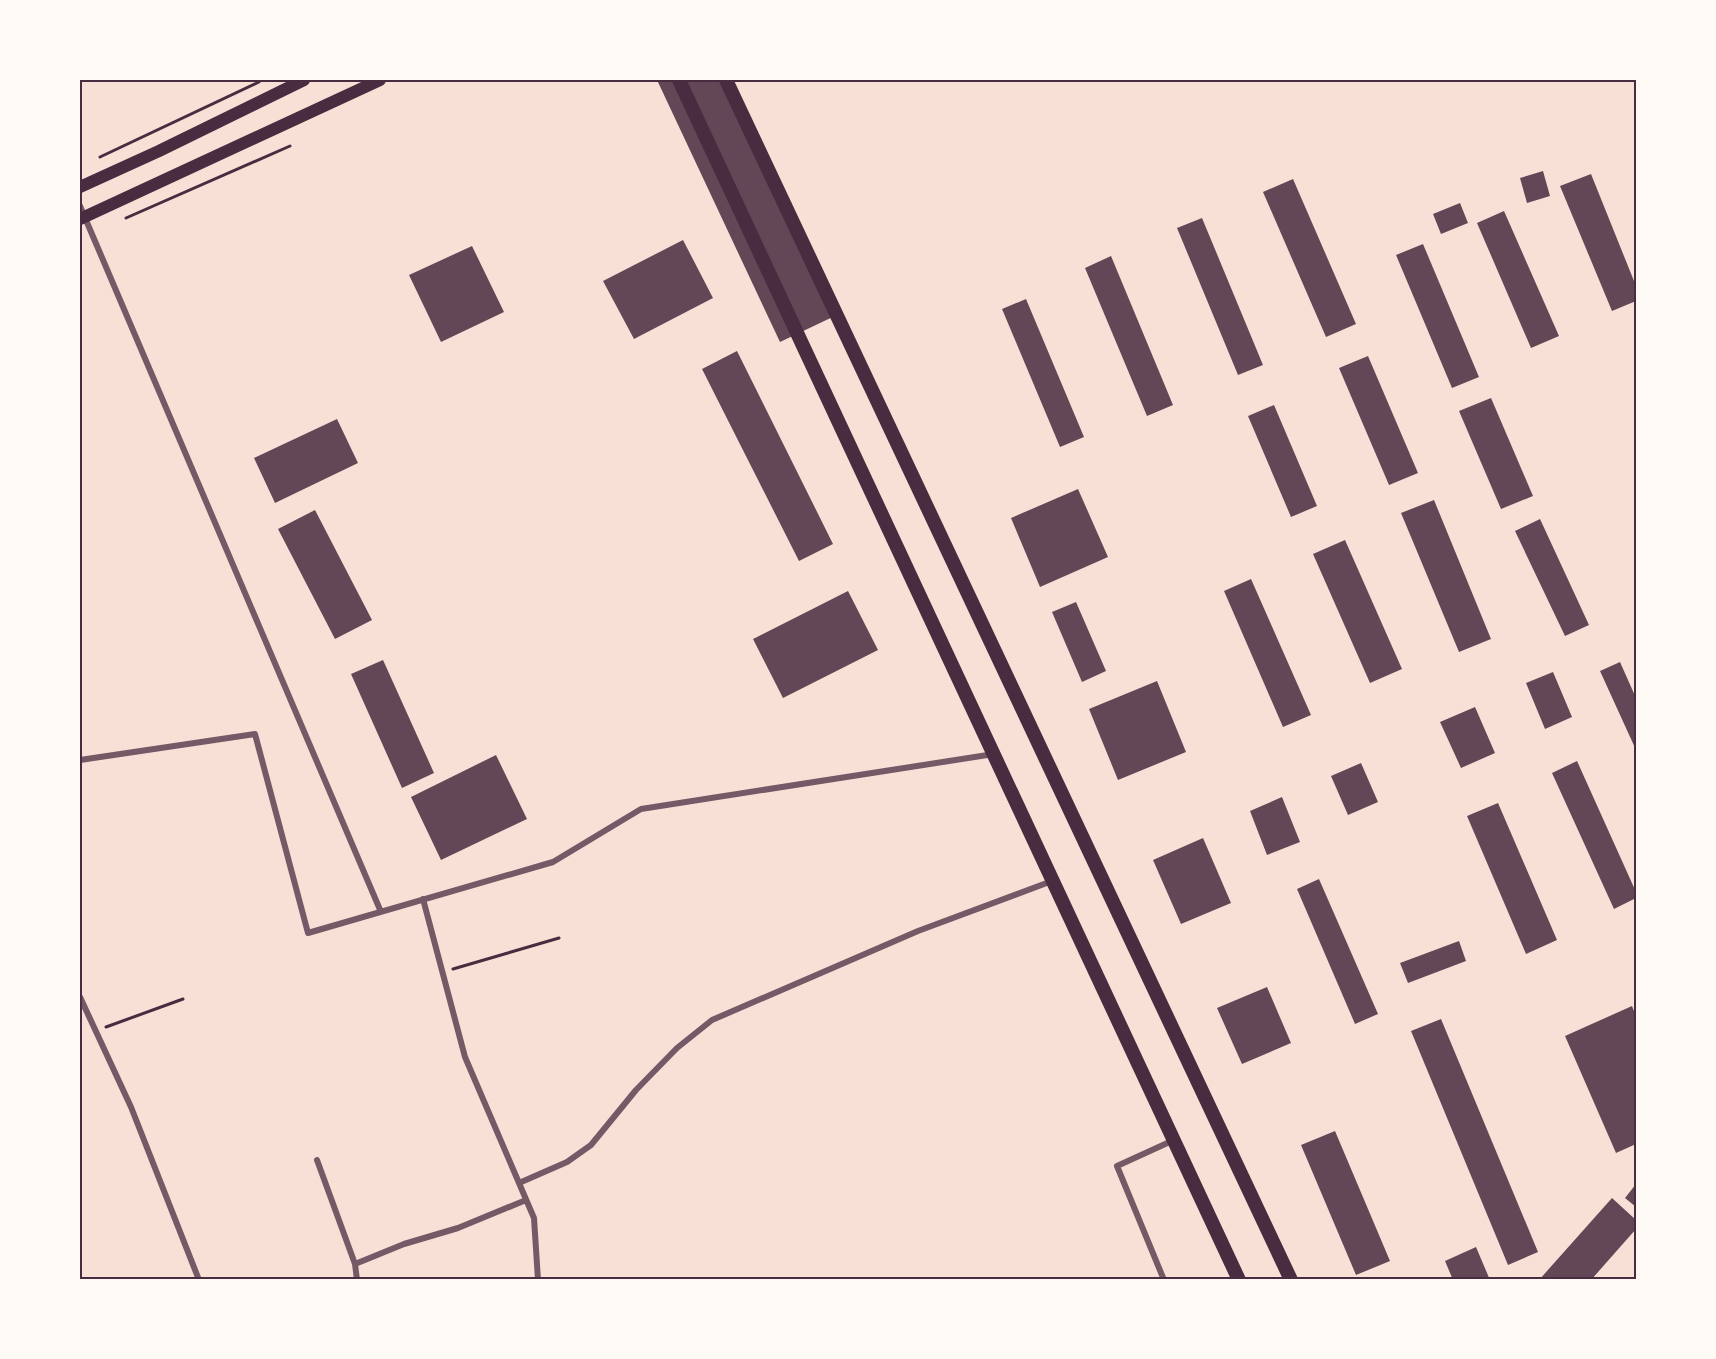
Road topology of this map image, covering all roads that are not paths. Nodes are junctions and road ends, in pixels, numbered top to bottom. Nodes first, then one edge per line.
1 (304, 80) edge
2 (380, 80) edge
3 (680, 80) edge
4 (726, 80) edge
5 (80, 188) edge
6 (81, 214) edge
7 (994, 754) junction
8 (80, 760) edge
9 (1053, 880) junction
10 (423, 899) junction
11 (381, 912) junction
12 (80, 997) edge
13 (1174, 1140) junction
14 (317, 1160) dead end
15 (519, 1183) junction
16 (526, 1200) junction
17 (355, 1264) junction
18 (535, 1279) edge
19 (200, 1280) edge
20 (357, 1280) edge
21 (1164, 1280) edge
22 (1239, 1280) edge
23 (1291, 1280) edge

1 - 5 main road
2 - 6 main road
3 - 7 main road
4 - 23 main road
6 - 11 street
7 - 9 main road
7 - 10 street
8 - 11 street
9 - 13 main road
9 - 15 street
10 - 11 street
10 - 15 street
12 - 19 street
13 - 21 street
13 - 22 main road
14 - 17 street
15 - 16 street
16 - 17 street
16 - 18 street
17 - 20 street

